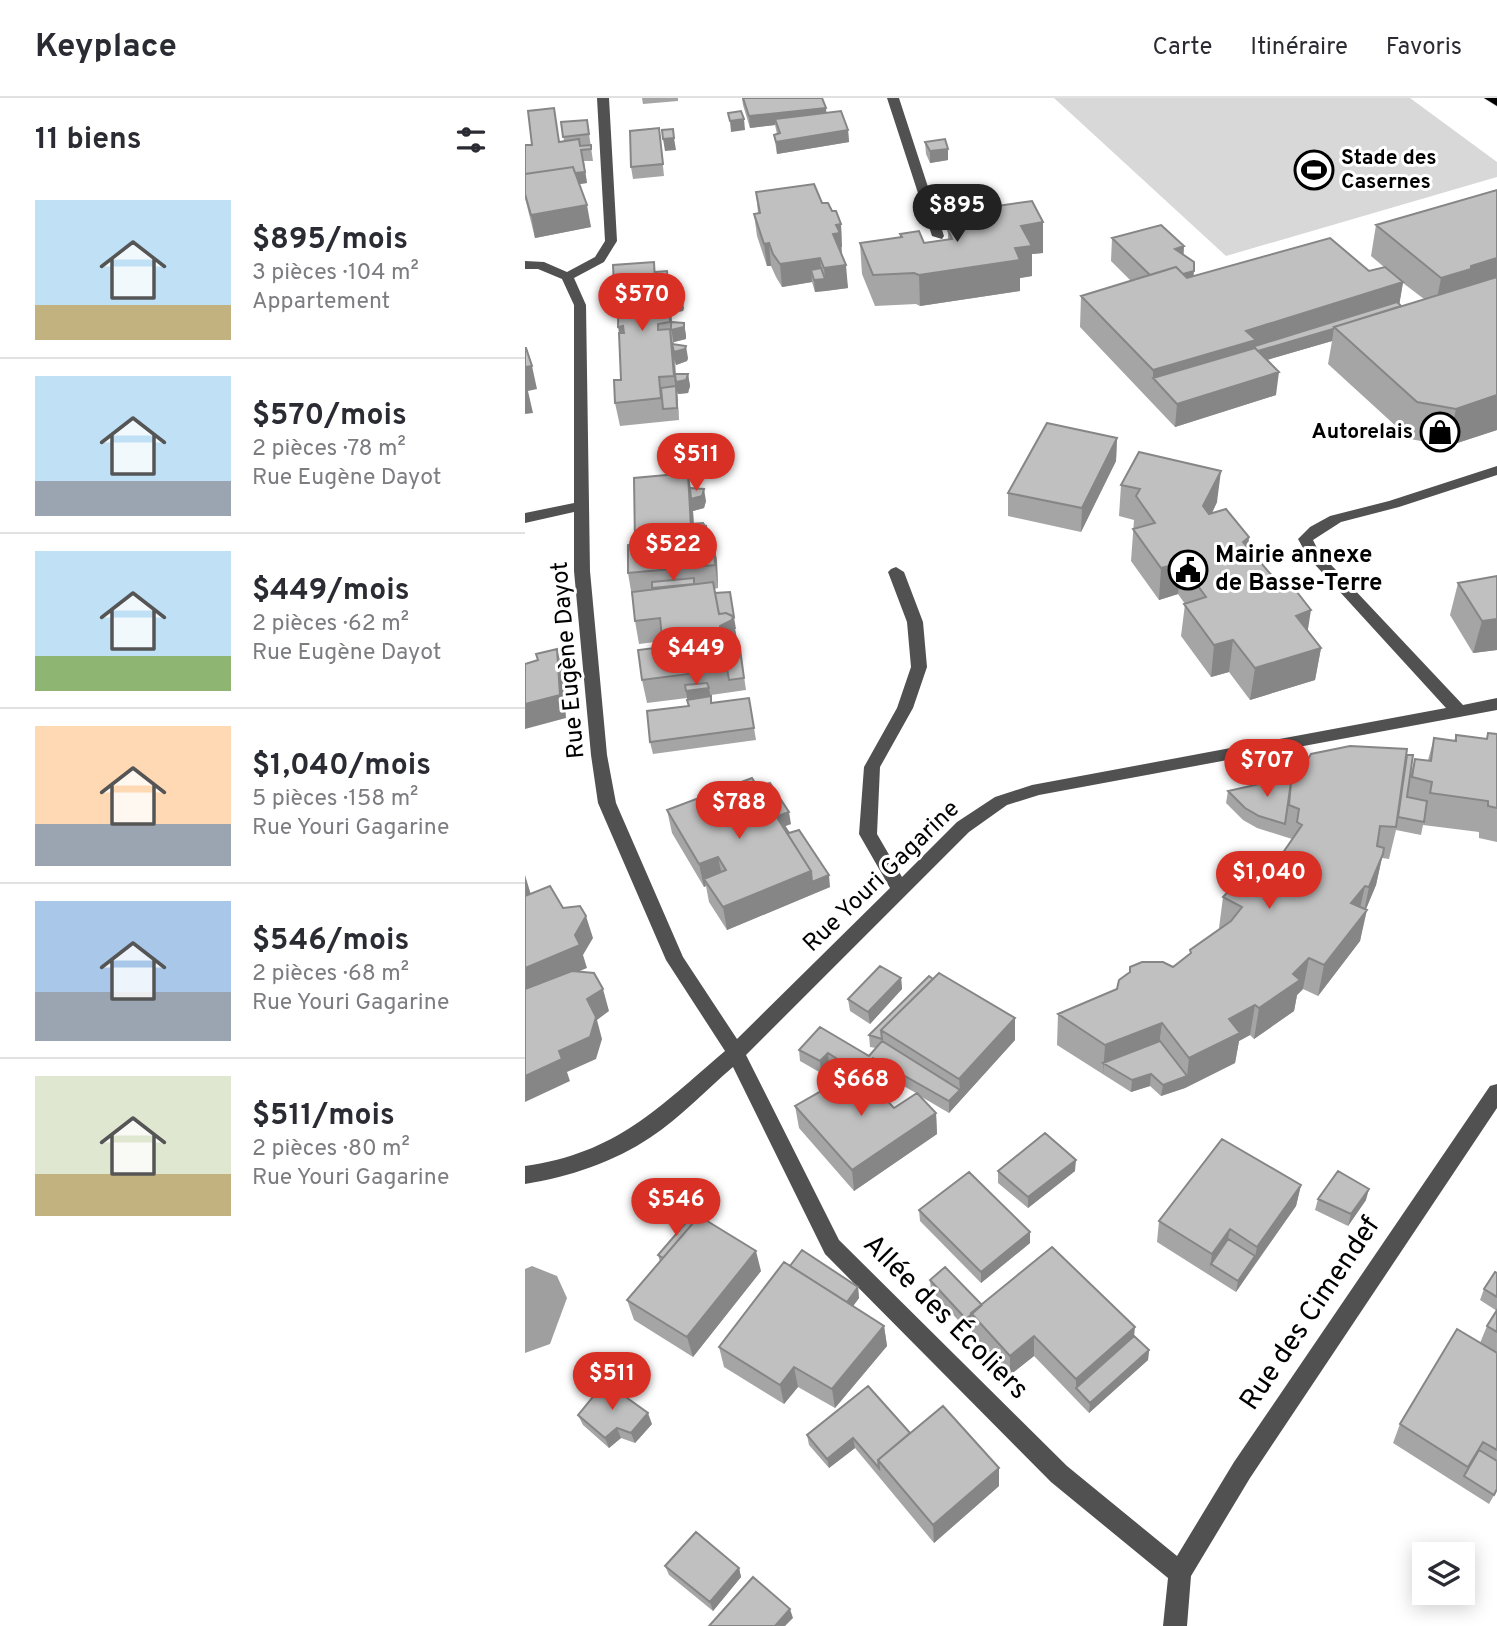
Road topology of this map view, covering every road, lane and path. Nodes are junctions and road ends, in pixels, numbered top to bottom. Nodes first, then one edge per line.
1 (603, 98) edge
2 (893, 98) edge
3 (1490, 98) edge
4 (1497, 103) edge
5 (938, 236) dead end
6 (525, 265) edge
7 (567, 277) junction
8 (1497, 470) edge
9 (581, 506) junction
10 (525, 518) edge
11 (896, 572) dead end
12 (1497, 704) edge
13 (1459, 711) junction
14 (900, 890) junction
15 (736, 1053) junction
16 (1497, 1092) edge
17 (525, 1175) edge
18 (1180, 1573) junction
19 (1175, 1626) edge

1 - 7 street
2 - 5 street
3 - 4 main road
6 - 7 street
7 - 9 street, Rue Eugène Dayot
8 - 13 street
9 - 10 street
9 - 15 street, Rue Eugène Dayot
11 - 14 street
12 - 13 street, Rue Youri Gagarine
13 - 14 street, Rue Youri Gagarine
14 - 15 street, Rue Youri Gagarine
15 - 17 street, Rue Youri Gagarine
15 - 18 street, Allée des Écoliers
16 - 18 street, Rue des Cimendef
18 - 19 street

